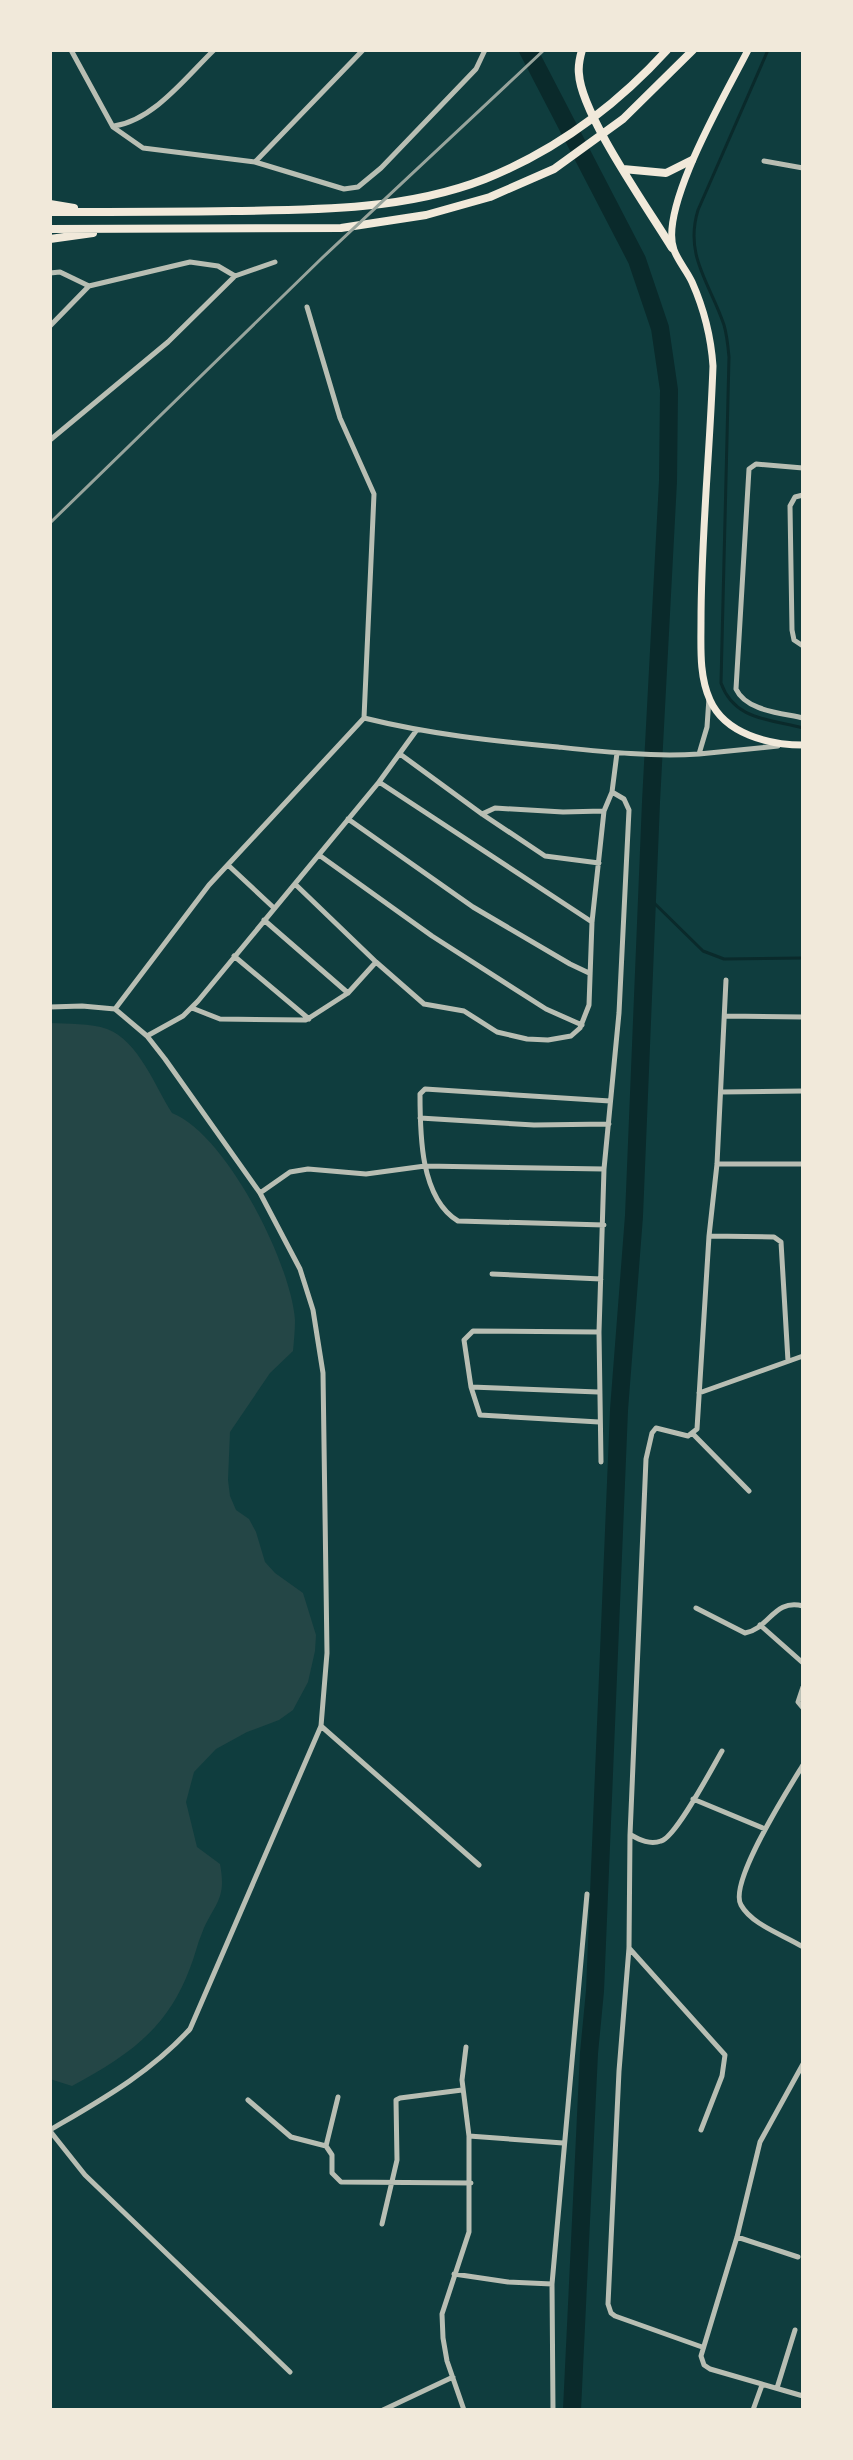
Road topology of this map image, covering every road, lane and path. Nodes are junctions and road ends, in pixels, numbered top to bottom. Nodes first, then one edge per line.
1 (71, 50) edge
2 (214, 50) edge
3 (363, 50) edge
4 (485, 50) edge
5 (582, 50) edge
6 (667, 50) edge
7 (693, 50) edge
8 (748, 50) edge
9 (113, 127) junction
10 (692, 160) junction
11 (764, 161) dead end
12 (255, 162) junction
13 (803, 168) edge
14 (623, 169) junction
15 (50, 204) edge
16 (50, 212) edge
17 (102, 212) junction
18 (134, 228) junction
19 (50, 229) edge
20 (50, 239) edge
21 (672, 248) junction
22 (275, 262) dead end
23 (50, 273) edge
24 (235, 276) junction
25 (89, 286) junction
26 (307, 307) dead end
27 (50, 326) edge
28 (50, 440) edge
29 (803, 468) edge
30 (803, 495) edge
31 (803, 646) edge
32 (709, 698) junction
33 (364, 718) junction
34 (803, 718) edge
35 (416, 731) junction
36 (783, 745) junction
37 (803, 745) edge
38 (617, 753) junction
39 (400, 754) junction
40 (699, 754) junction
41 (379, 782) junction
42 (612, 792) junction
43 (604, 811) junction
44 (482, 814) junction
45 (348, 819) junction
46 (319, 855) junction
47 (599, 863) junction
48 (228, 865) junction
49 (295, 884) junction
50 (274, 909) junction
51 (264, 920) junction
52 (592, 922) junction
53 (234, 956) junction
54 (376, 962) junction
55 (590, 973) junction
56 (726, 980) dead end
57 (348, 993) junction
58 (50, 1007) edge
59 (192, 1008) junction
60 (115, 1009) junction
61 (726, 1016) junction
62 (803, 1017) edge
63 (309, 1019) junction
64 (582, 1025) junction
65 (147, 1036) junction
66 (803, 1091) edge
67 (721, 1092) junction
68 (610, 1101) junction
69 (420, 1118) junction
70 (609, 1124) junction
71 (717, 1164) junction
72 (803, 1164) edge
73 (425, 1166) junction
74 (604, 1169) junction
75 (260, 1193) junction
76 (604, 1225) junction
77 (709, 1236) junction
78 (492, 1274) dead end
79 (601, 1279) junction
80 (599, 1332) junction
81 (803, 1356) edge
82 (788, 1361) junction
83 (471, 1387) junction
84 (598, 1392) junction
85 (699, 1393) junction
86 (599, 1422) junction
87 (693, 1434) junction
88 (601, 1462) dead end
89 (749, 1491) dead end
90 (803, 1606) edge
91 (696, 1608) dead end
92 (760, 1625) junction
93 (803, 1663) edge
94 (803, 1687) edge
95 (803, 1708) edge
96 (321, 1726) junction
97 (722, 1751) dead end
98 (803, 1765) edge
99 (693, 1799) junction
100 (765, 1829) junction
101 (630, 1835) junction
102 (479, 1865) dead end
103 (587, 1894) dead end
104 (803, 1947) edge
105 (629, 1948) junction
106 (466, 2047) dead end
107 (803, 2064) edge
108 (462, 2090) junction
109 (338, 2097) dead end
110 (248, 2100) dead end
111 (50, 2130) edge
112 (701, 2130) dead end
113 (469, 2136) junction
114 (563, 2143) junction
115 (326, 2146) junction
116 (393, 2181) junction
117 (471, 2183) junction
118 (382, 2224) dead end
119 (737, 2237) junction
120 (798, 2257) dead end
121 (454, 2274) junction
122 (552, 2284) junction
123 (795, 2330) dead end
124 (702, 2347) junction
125 (290, 2372) dead end
126 (453, 2377) junction
127 (762, 2385) junction
128 (777, 2388) junction
129 (803, 2396) edge
130 (383, 2410) edge
131 (464, 2410) edge
132 (553, 2410) edge
133 (753, 2410) edge

1 - 9 street
2 - 9 street
3 - 12 street
4 - 12 street
5 - 14 main road
6 - 17 main road
7 - 18 main road
8 - 10 main road
9 - 12 street
10 - 14 main road
10 - 21 main road
11 - 13 street
14 - 21 main road
15 - 17 main road
16 - 17 main road
18 - 19 main road
18 - 20 main road
21 - 32 main road
22 - 24 street
23 - 25 street
24 - 25 street
24 - 28 street
25 - 27 street
26 - 33 street
29 - 34 street
30 - 31 street
32 - 36 main road
32 - 40 street
33 - 35 street
33 - 48 street
35 - 38 street
35 - 39 street
36 - 37 main road
36 - 40 street
38 - 40 street
38 - 42 street
39 - 41 street
39 - 44 street
41 - 45 street
41 - 52 street
42 - 43 street
42 - 68 street
43 - 44 street
43 - 47 street
44 - 47 street
45 - 46 street
45 - 55 street
46 - 49 street
46 - 64 street
47 - 52 street
48 - 50 street
48 - 60 street
49 - 50 street
49 - 54 street
50 - 51 street
51 - 53 street
51 - 57 street
52 - 55 street
53 - 59 street
53 - 63 street
54 - 57 street
54 - 64 street
55 - 64 street
56 - 61 street
57 - 63 street
58 - 60 street
59 - 63 street
59 - 65 street
60 - 65 street
61 - 62 street
61 - 67 street
65 - 75 street
66 - 67 street
67 - 71 street
68 - 69 street
68 - 70 street
69 - 70 street
69 - 73 street
70 - 74 street
71 - 72 street
71 - 77 street
73 - 74 street
73 - 75 street
73 - 76 street
74 - 76 street
75 - 96 street
76 - 79 street
77 - 82 street
77 - 85 street
78 - 79 street
79 - 80 street
80 - 83 street
80 - 84 street
81 - 82 street
82 - 85 street
83 - 84 street
83 - 86 street
84 - 86 street
85 - 87 street
86 - 88 street
87 - 89 street
87 - 101 street
90 - 92 street
91 - 92 street
92 - 93 street
94 - 95 street
96 - 102 street
96 - 111 street
97 - 99 street
98 - 100 street
99 - 100 street
99 - 101 street
100 - 104 street
101 - 105 street
103 - 114 street
105 - 112 street
105 - 124 street
106 - 108 street
107 - 119 street
108 - 113 street
108 - 116 street
109 - 115 street
110 - 115 street
111 - 125 street
113 - 114 street
113 - 117 street
114 - 122 street
115 - 116 street
116 - 117 street
116 - 118 street
117 - 121 street
119 - 120 street
119 - 124 street
121 - 122 street
121 - 126 street
122 - 132 street
123 - 128 street
124 - 127 street
126 - 130 street
126 - 131 street
127 - 128 street
127 - 133 street
128 - 129 street

